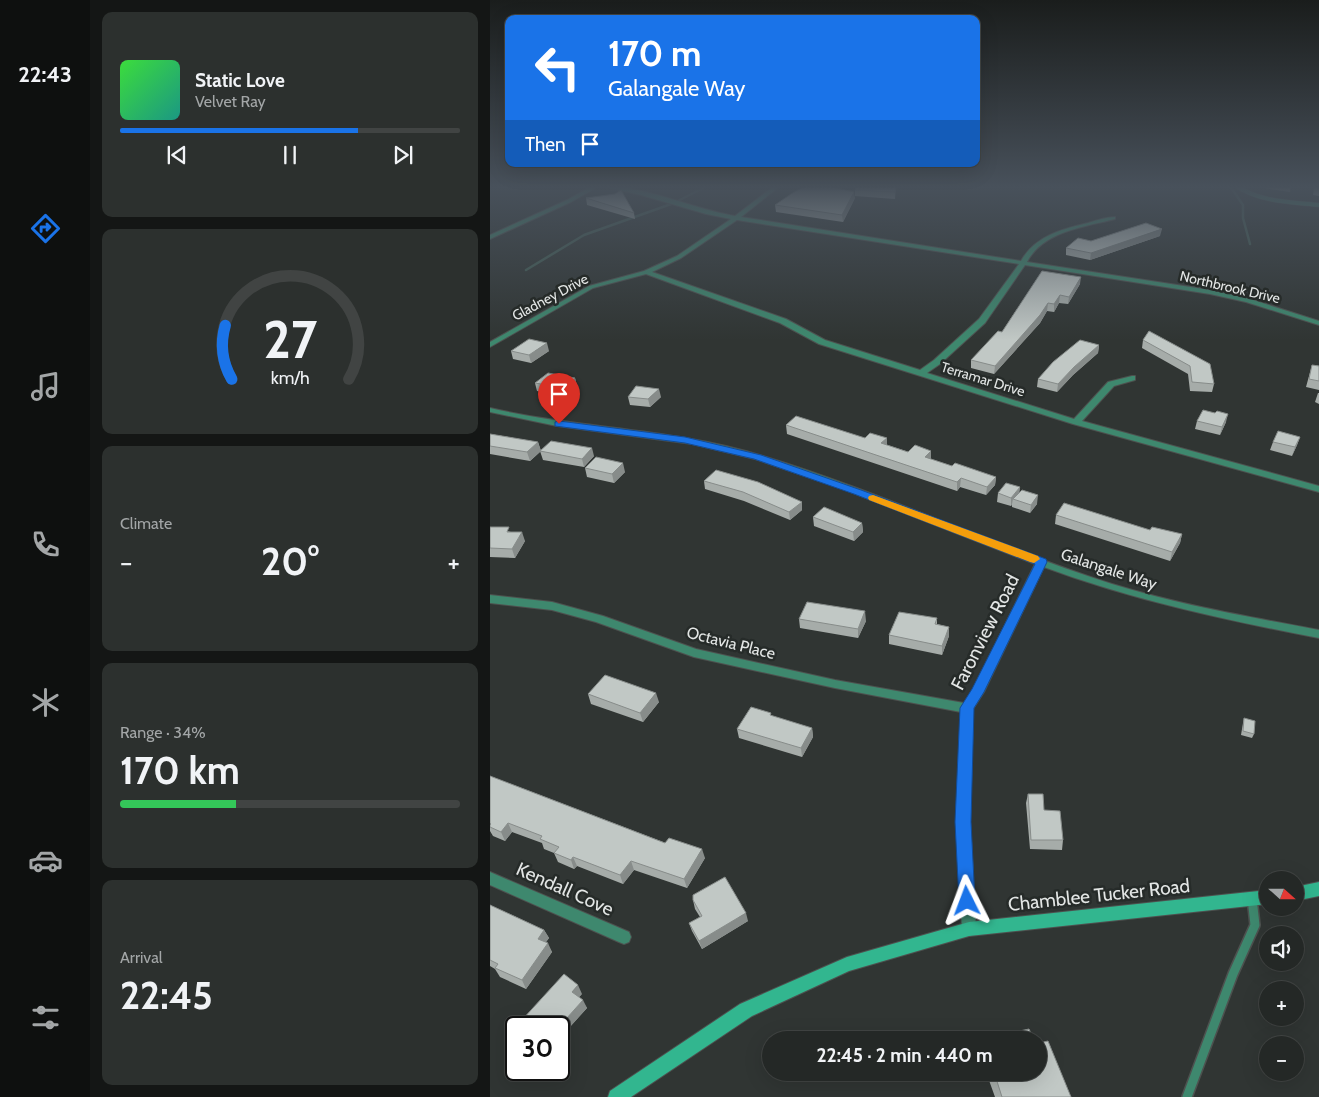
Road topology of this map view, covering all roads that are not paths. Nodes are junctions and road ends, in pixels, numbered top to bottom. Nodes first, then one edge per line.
1 (708, 237) edge
2 (859, 237) edge
3 (1050, 237) edge
4 (1024, 263) junction
5 (646, 272) junction
6 (1319, 323) edge
7 (490, 345) edge
8 (921, 373) junction
9 (1132, 378) dead end
10 (490, 410) edge
11 (1076, 422) junction
12 (1319, 489) edge
13 (1042, 562) junction
14 (490, 599) edge
15 (1319, 634) edge
16 (967, 708) junction
17 (490, 878) edge
18 (1319, 889) edge
19 (1304, 892) edge
20 (1252, 898) junction
21 (1259, 898) edge
22 (969, 929) junction
23 (624, 937) dead end
24 (616, 1097) edge
25 (1187, 1097) edge

1 - 5 street, Gladney Drive
2 - 4 street, Northbrook Drive
3 - 4 street
4 - 6 street, Northbrook Drive
4 - 8 street
5 - 7 street, Gladney Drive
5 - 8 street, Terramar Drive
8 - 11 street, Terramar Drive
9 - 11 street
10 - 13 street, Galangale Way
11 - 12 street, Terramar Drive
13 - 15 street, Galangale Way
13 - 16 street, Faronview Road
14 - 16 street, Octavia Place
16 - 22 street, Faronview Road
17 - 23 street, Kendall Cove
18 - 19 main road
20 - 21 main road, Chamblee Tucker Road
20 - 22 main road, Chamblee Tucker Road
20 - 25 lane
22 - 24 main road, Chamblee Tucker Road

